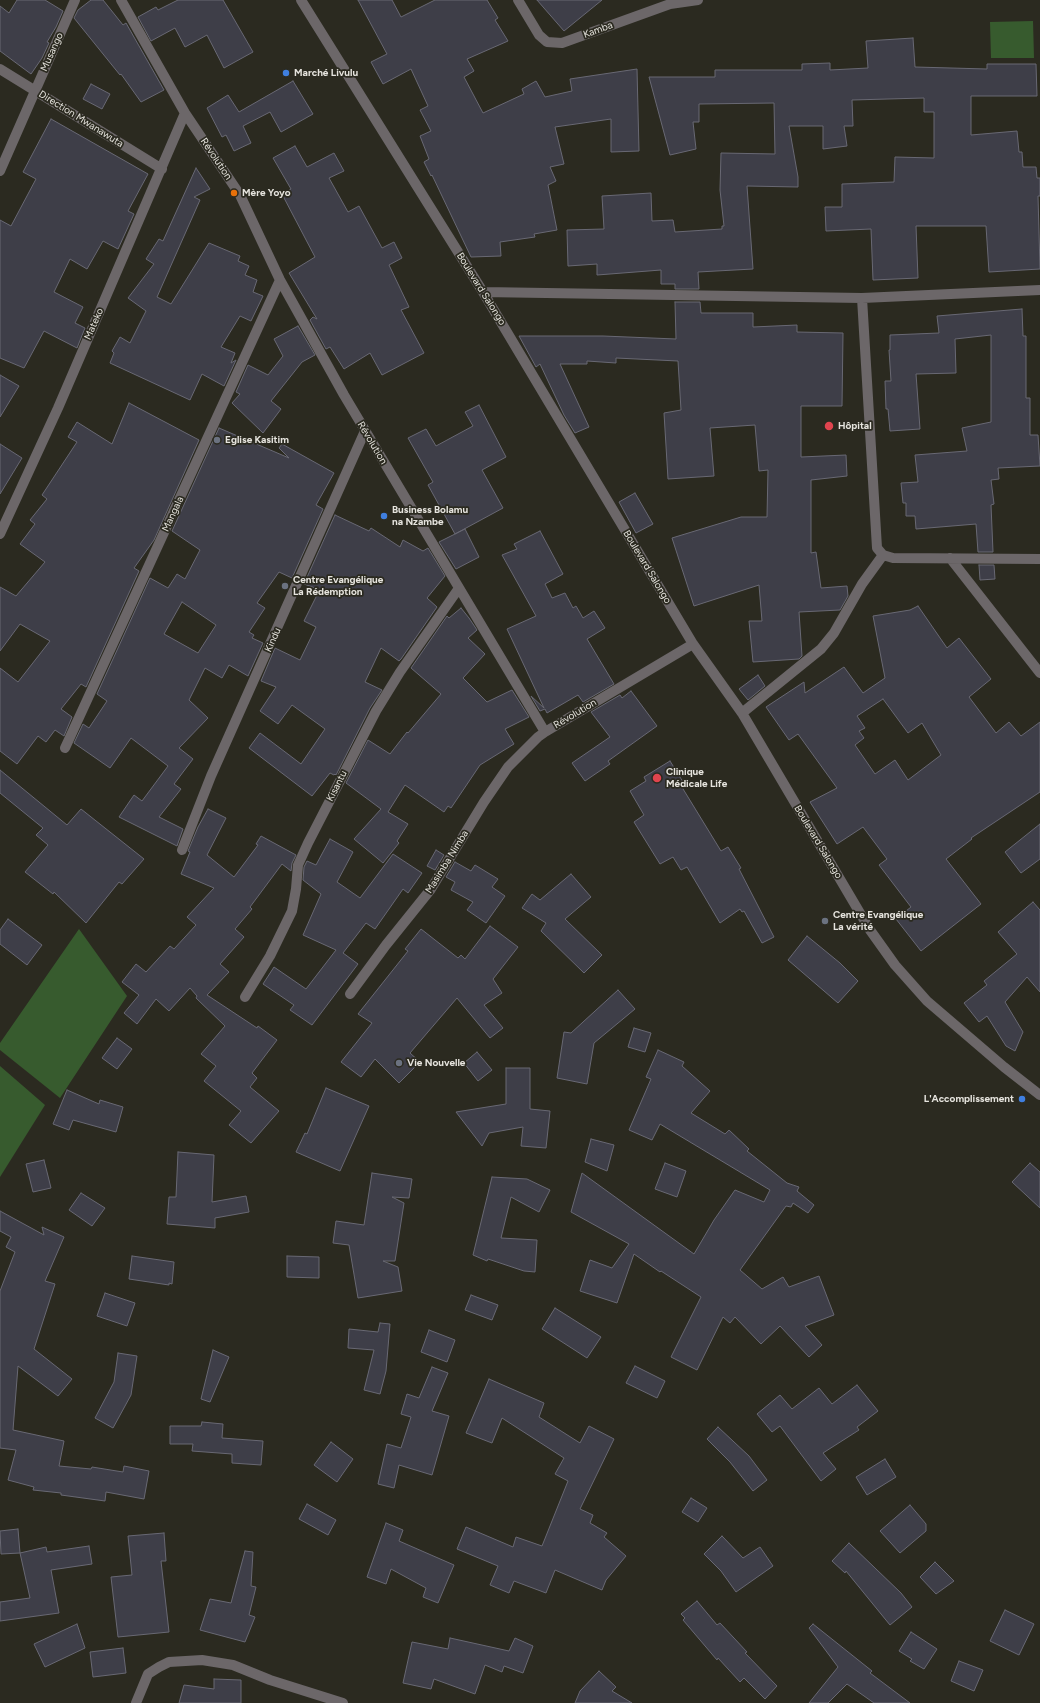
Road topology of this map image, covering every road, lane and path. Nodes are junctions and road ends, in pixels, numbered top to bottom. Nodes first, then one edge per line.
1 (75, 0) edge
2 (121, 0) edge
3 (301, 0) edge
4 (518, 0) edge
5 (698, 0) edge
6 (0, 69) edge
7 (35, 91) junction
8 (185, 113) junction
9 (162, 169) junction
10 (0, 171) edge
11 (280, 280) junction
12 (1040, 290) edge
13 (483, 292) junction
14 (862, 298) junction
15 (365, 431) junction
16 (0, 534) edge
17 (883, 555) junction
18 (950, 558) junction
19 (1040, 559) edge
20 (459, 588) junction
21 (693, 644) junction
22 (1040, 673) edge
23 (742, 713) junction
24 (545, 732) junction
25 (66, 748) dead end
26 (182, 850) dead end
27 (350, 994) dead end
28 (245, 997) dead end
29 (1040, 1095) edge
30 (136, 1703) edge
31 (343, 1703) edge

1 - 7 street, Musango
2 - 8 street, Révolution
3 - 13 street, Boulevard Salongo
4 - 5 street, Kamba
6 - 7 street, Direction Mwanawuta
7 - 9 street, Direction Mwanawuta
7 - 10 street, Musango
8 - 9 street, Mateko
8 - 11 street, Révolution
9 - 16 street, Mateko
11 - 15 street, Révolution
11 - 25 street, Mangala
12 - 14 street
13 - 14 street
13 - 21 street, Boulevard Salongo
14 - 17 street
15 - 20 street, Révolution
15 - 26 street, Kindu
17 - 18 street
17 - 23 street
18 - 19 street
18 - 22 street
20 - 24 street, Révolution
20 - 28 street, Kisantu
21 - 23 street, Boulevard Salongo
21 - 24 street, Révolution
23 - 29 street, Boulevard Salongo
24 - 27 street, Masimba Nimba
30 - 31 street

